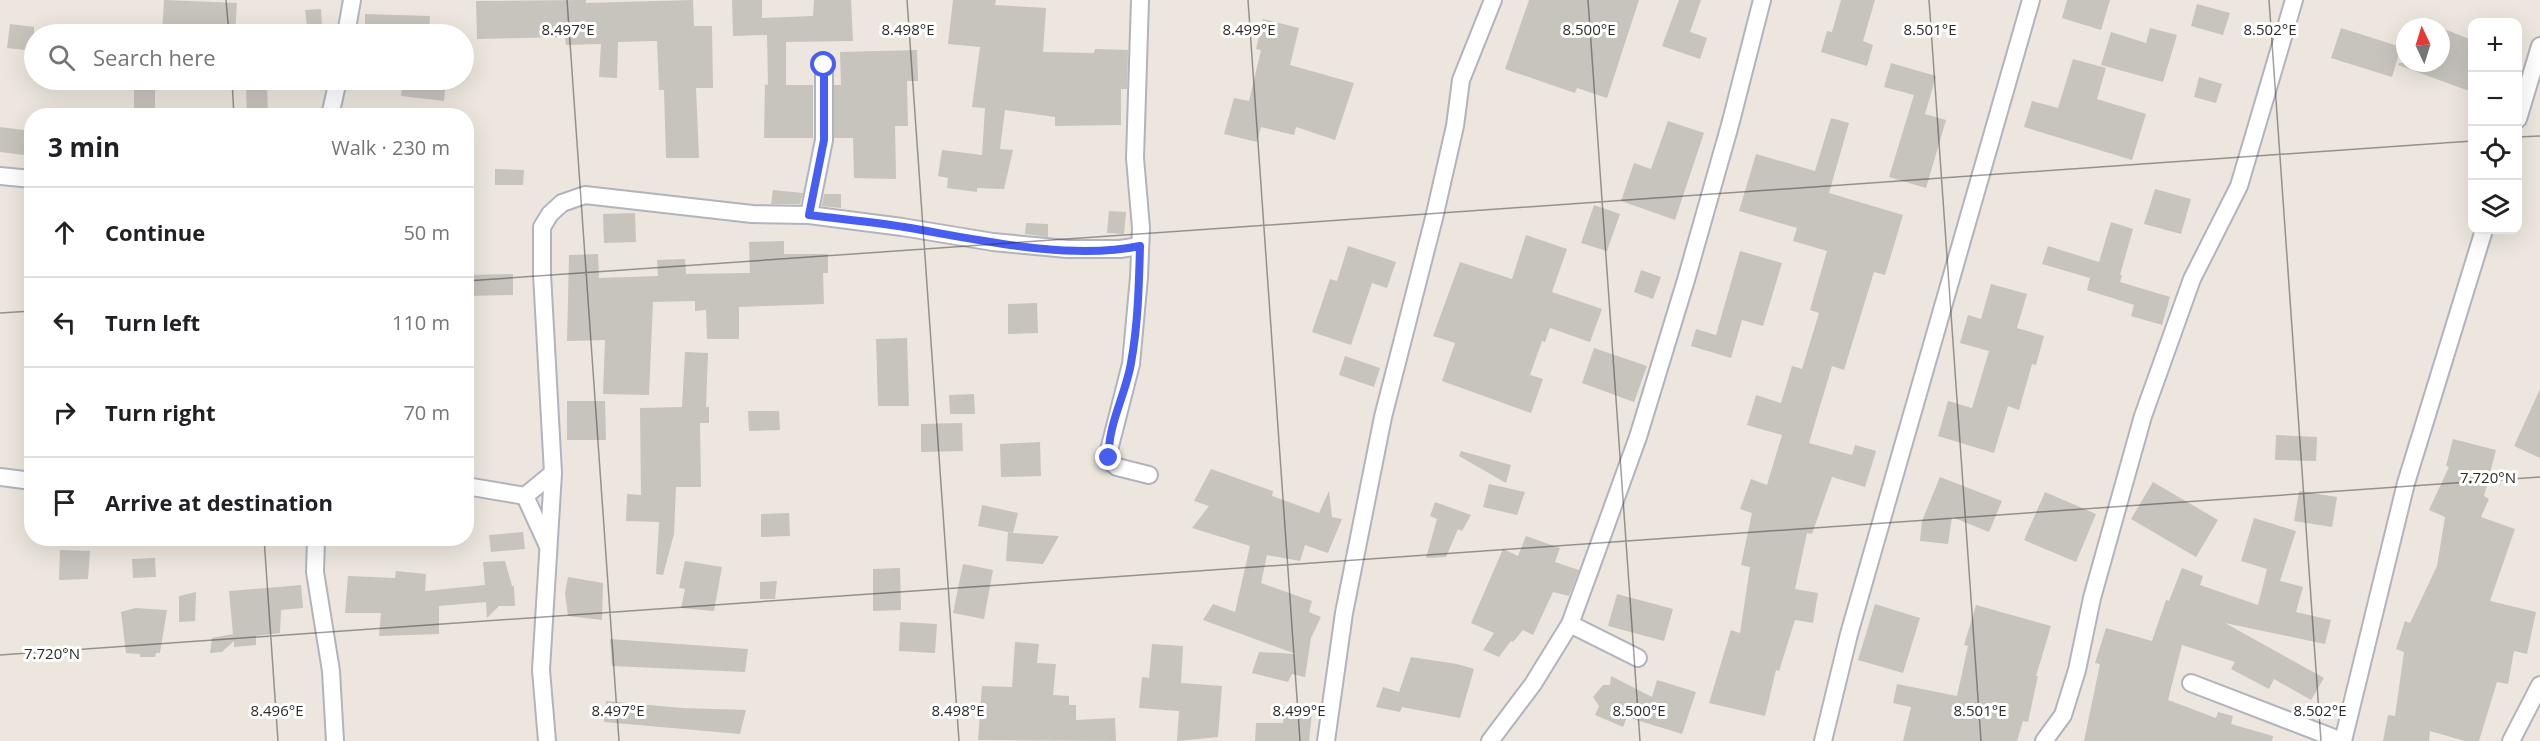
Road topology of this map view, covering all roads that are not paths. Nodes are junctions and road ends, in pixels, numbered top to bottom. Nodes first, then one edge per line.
1 (352, 0) edge
2 (1140, 0) edge
3 (1494, 0) edge
4 (1762, 0) edge
5 (2031, 0) edge
6 (2294, 0) edge
7 (348, 24) edge
8 (2540, 46) edge
9 (824, 65) dead end
10 (336, 90) edge
11 (2522, 103) edge
12 (332, 108) edge
13 (0, 176) edge
14 (24, 178) edge
15 (809, 215) junction
16 (2483, 234) edge
17 (1140, 246) junction
18 (553, 473) junction
19 (1149, 475) dead end
20 (0, 477) edge
21 (24, 480) edge
22 (474, 487) edge
23 (525, 496) junction
24 (316, 546) edge
25 (548, 546) junction
26 (1570, 624) junction
27 (1638, 658) dead end
28 (2191, 683) dead end
29 (2540, 685) edge
30 (335, 741) edge
31 (547, 741) edge
32 (1326, 741) edge
33 (1490, 741) edge
34 (1823, 741) edge
35 (2044, 741) edge
36 (2343, 741) edge
37 (2511, 741) edge

1 - 7 street
2 - 17 street
3 - 32 street
4 - 26 street
5 - 34 street
6 - 35 street
8 - 11 street
9 - 15 street
10 - 12 street
13 - 14 street
15 - 17 street
15 - 18 street
16 - 36 street
17 - 19 street
18 - 23 street
18 - 25 street
20 - 21 street
22 - 23 street
23 - 25 street
24 - 30 street
25 - 31 street
26 - 27 street
26 - 33 street
28 - 36 street
29 - 37 street

